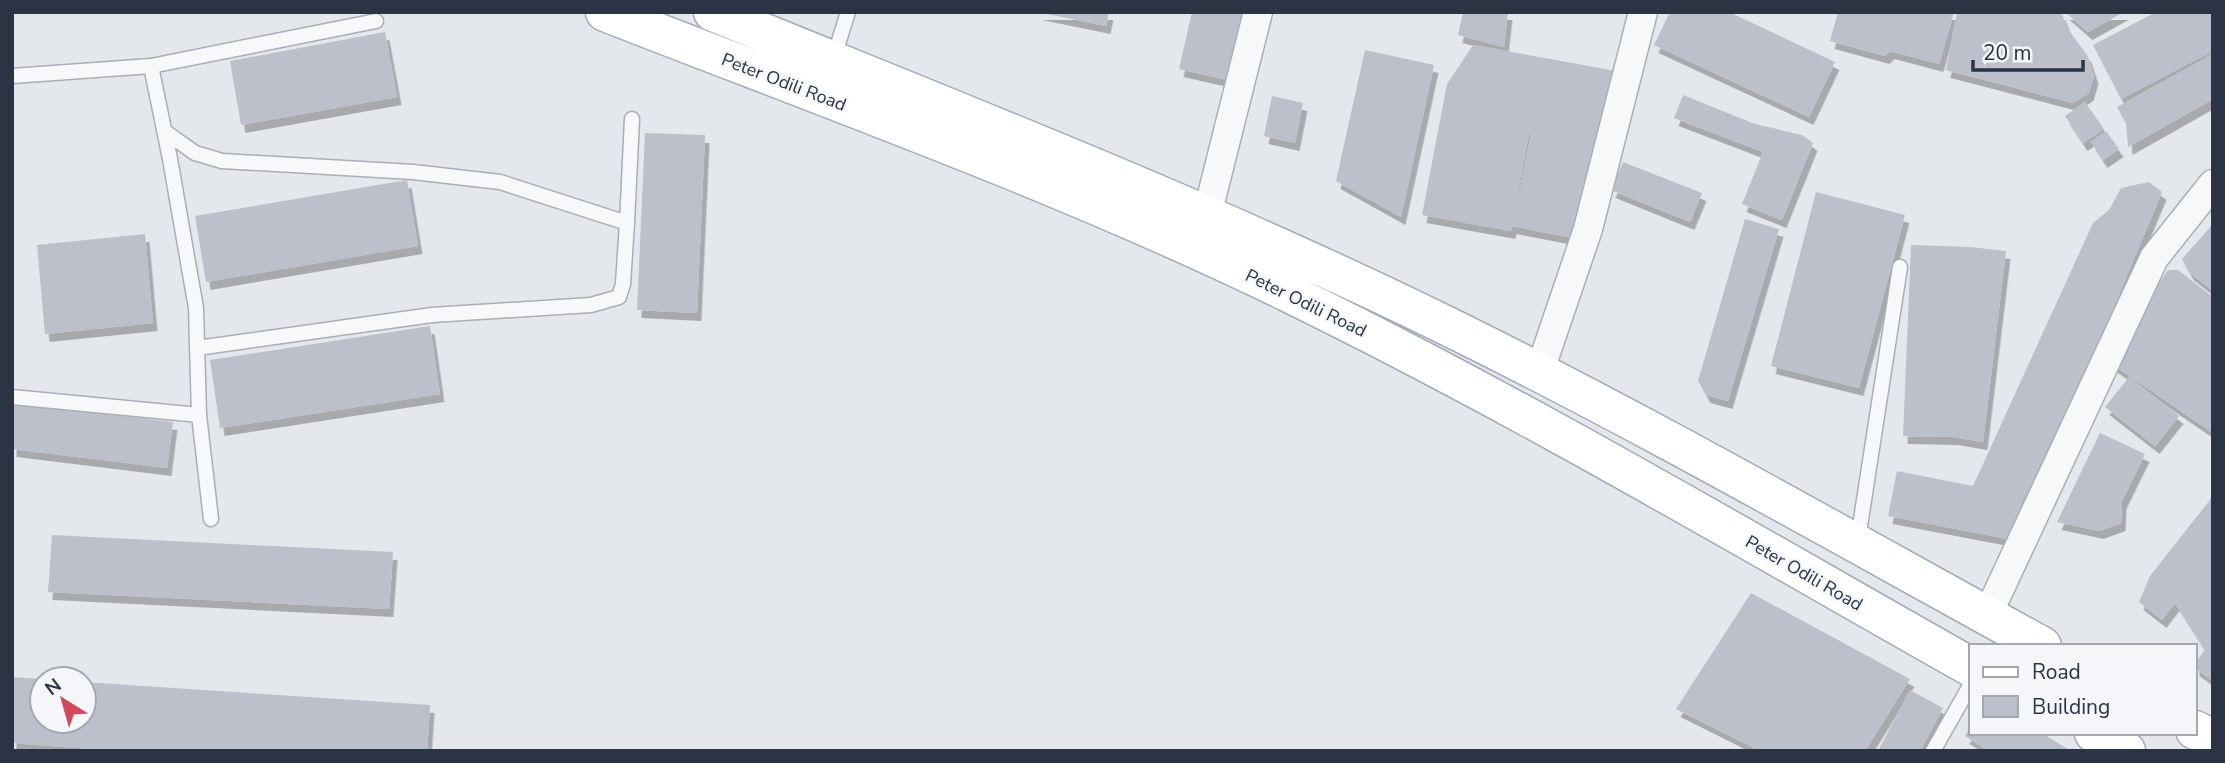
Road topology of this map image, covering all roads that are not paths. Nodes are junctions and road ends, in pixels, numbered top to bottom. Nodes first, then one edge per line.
1 (605, 12) edge
2 (713, 12) edge
3 (848, 12) edge
4 (1258, 12) edge
5 (1643, 12) edge
6 (376, 21) dead end
7 (832, 61) junction
8 (151, 66) junction
9 (12, 76) edge
10 (632, 119) dead end
11 (164, 131) junction
12 (2213, 184) edge
13 (1207, 215) junction
14 (627, 223) junction
15 (1900, 267) dead end
16 (197, 348) junction
17 (1539, 373) junction
18 (12, 397) edge
19 (199, 415) junction
20 (211, 519) dead end
21 (1857, 544) junction
22 (1987, 616) junction
23 (2038, 644) edge
24 (1969, 666) edge
25 (1969, 688) edge
26 (2197, 731) edge
27 (2098, 735) edge
28 (2213, 739) edge
29 (1933, 751) edge
30 (2126, 751) edge

1 - 24 main road, Peter Odili Road
2 - 7 main road, Peter Odili Road
3 - 7 lane
4 - 13 street
5 - 17 street
6 - 8 lane
7 - 13 main road, Peter Odili Road
8 - 9 lane
8 - 11 lane
10 - 14 lane
11 - 14 lane
11 - 16 lane
12 - 22 street
13 - 17 main road, Peter Odili Road
14 - 16 lane
15 - 21 lane
16 - 19 lane
17 - 21 main road, Peter Odili Road
18 - 19 lane
19 - 20 lane
21 - 22 main road, Peter Odili Road
22 - 23 main road, Peter Odili Road
25 - 29 lane
26 - 28 main road
27 - 30 main road

